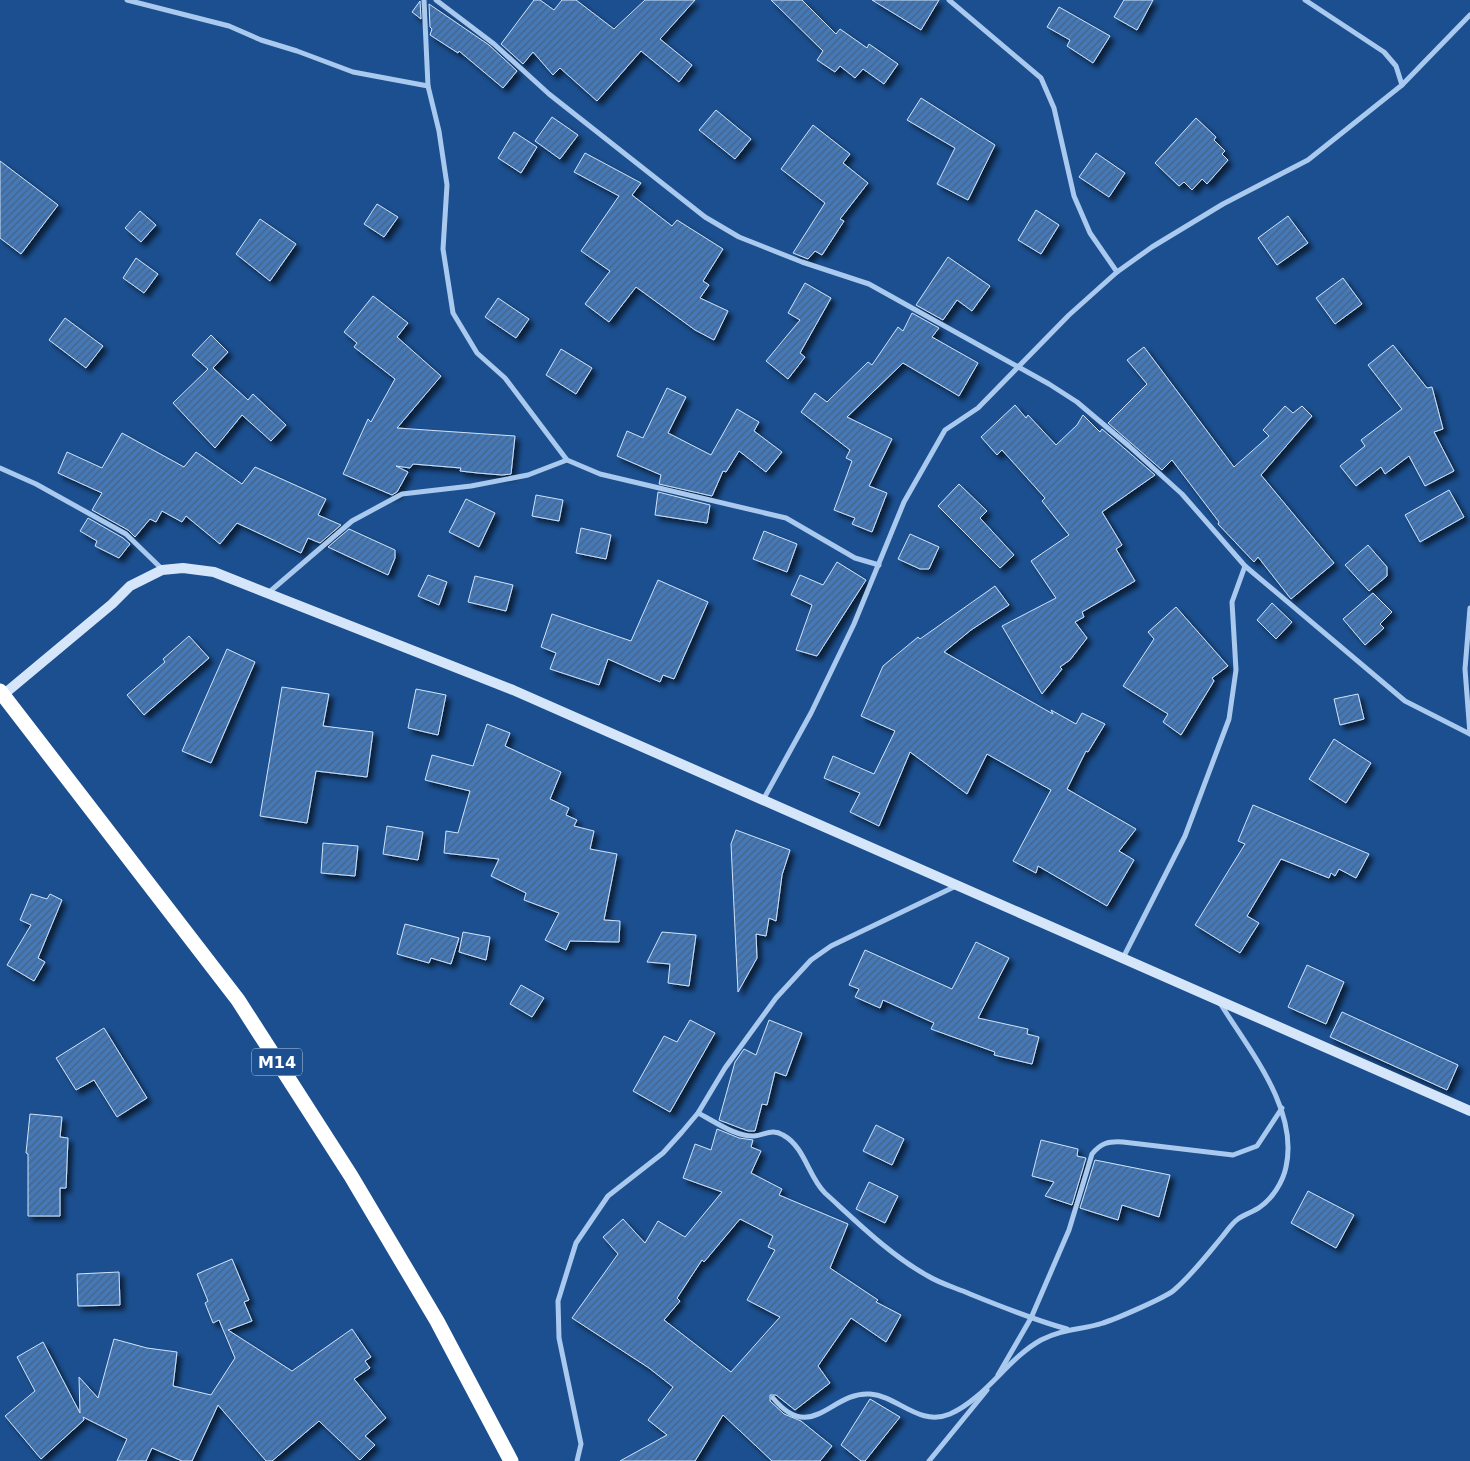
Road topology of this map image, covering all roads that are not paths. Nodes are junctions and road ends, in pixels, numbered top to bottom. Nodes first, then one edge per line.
1 (127, 0) edge
2 (424, 0) edge
3 (436, 0) edge
4 (949, 0) edge
5 (1305, 0) edge
6 (1470, 15) edge
7 (1402, 85) junction
8 (428, 86) junction
9 (1117, 272) junction
10 (1018, 366) junction
11 (566, 460) junction
12 (0, 468) edge
13 (879, 565) junction
14 (1244, 566) junction
15 (162, 570) junction
16 (266, 594) junction
17 (1470, 608) edge
18 (1, 694) edge
19 (1470, 734) edge
20 (763, 800) junction
21 (958, 885) junction
22 (1123, 958) junction
23 (1216, 998) junction
24 (1282, 1108) junction
25 (1470, 1111) edge
26 (698, 1112) junction
27 (1031, 1318) junction
28 (1067, 1329) junction
29 (995, 1381) junction
30 (773, 1398) dead end
31 (511, 1461) edge
32 (577, 1461) edge
33 (929, 1461) edge

1 - 8 street
2 - 8 street
3 - 10 street
4 - 9 street
5 - 7 street
6 - 7 street
7 - 9 street
8 - 11 street
9 - 10 street
10 - 13 street
10 - 14 street
11 - 13 street
11 - 16 street
12 - 15 street
13 - 20 street
14 - 19 street
14 - 22 street
15 - 16 street
15 - 18 street
16 - 20 street
17 - 19 street
18 - 31 highway, M14
20 - 21 street
21 - 22 street
21 - 26 street
22 - 23 street
23 - 24 street
23 - 25 street
24 - 27 street
24 - 28 street
26 - 27 street
26 - 32 street
27 - 28 street
27 - 29 street
28 - 29 street
29 - 30 street
29 - 33 street

